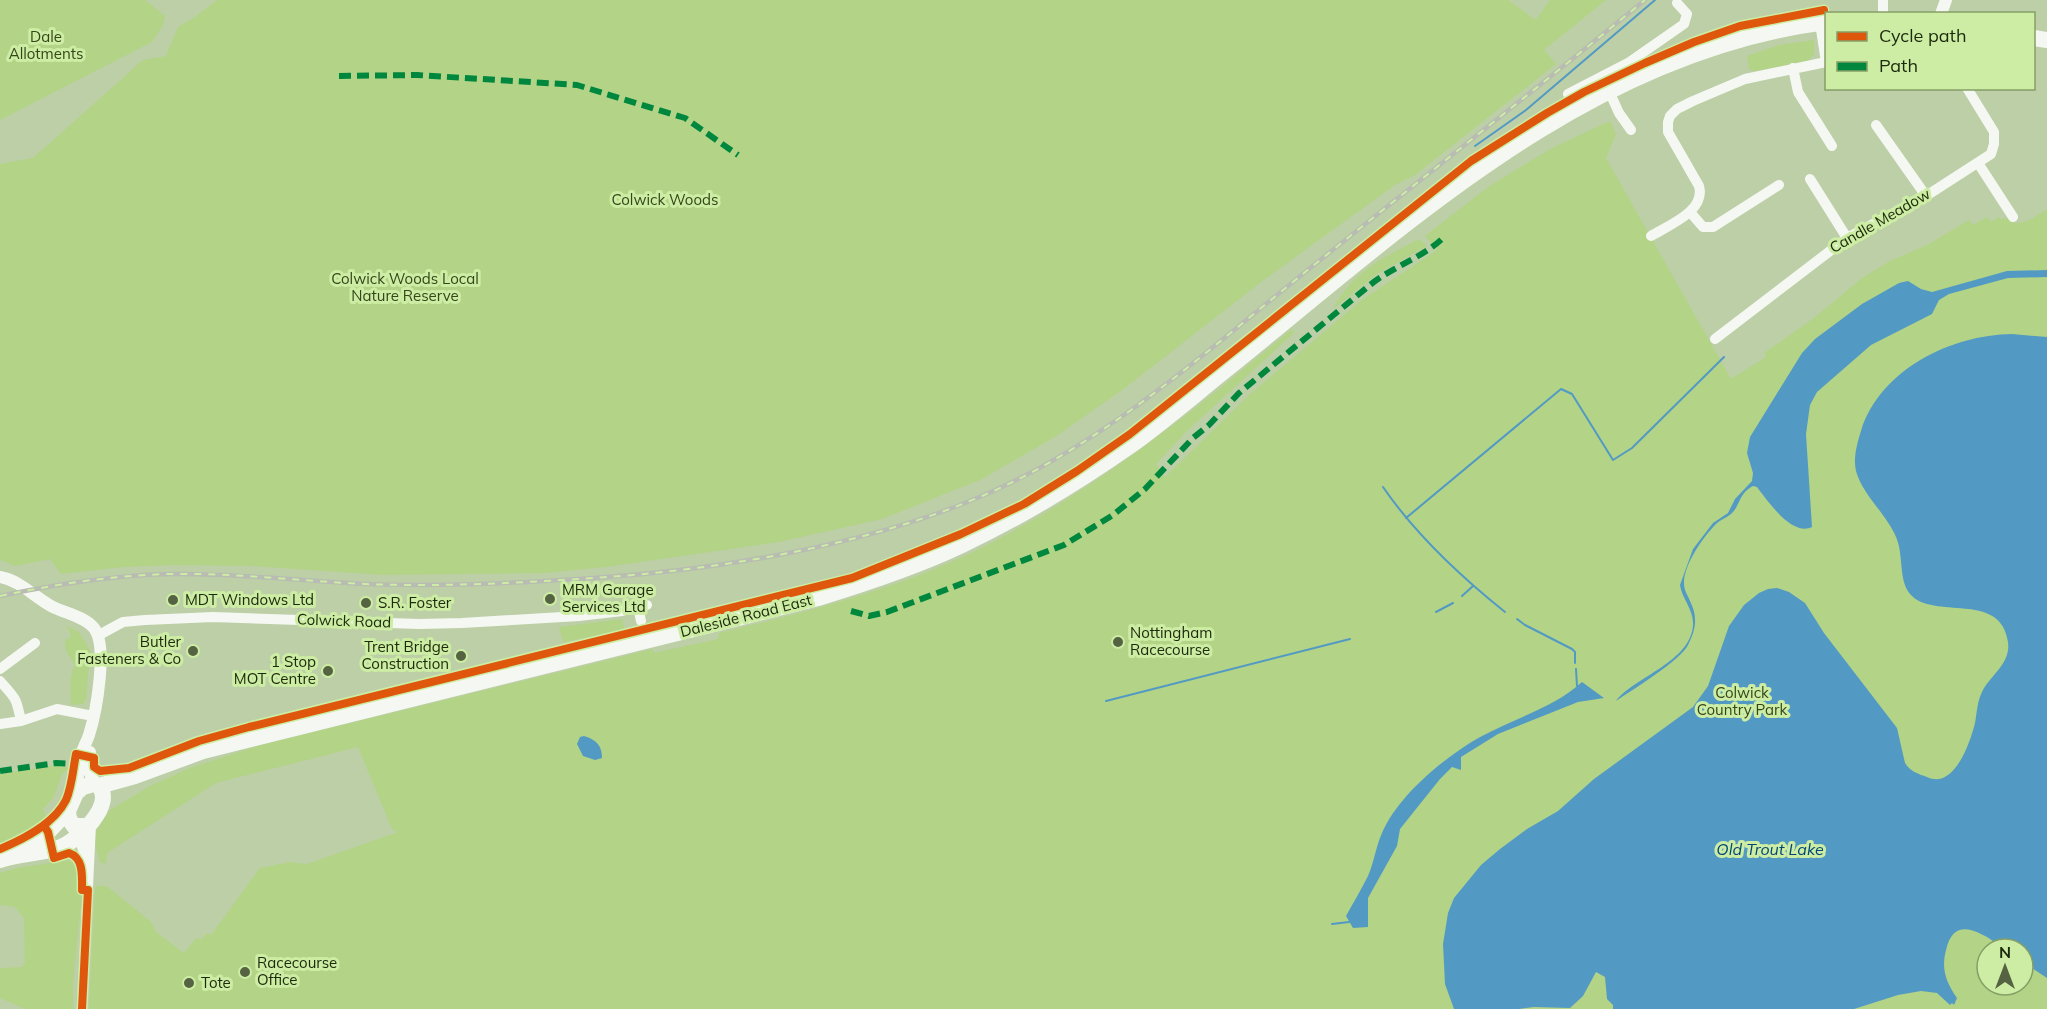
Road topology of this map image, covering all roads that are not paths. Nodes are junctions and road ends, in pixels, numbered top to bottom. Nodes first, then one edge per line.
1 (1677, 3) dead end
2 (1823, 22) edge
3 (1648, 49) junction
4 (1825, 49) edge
5 (1825, 62) edge
6 (1793, 68) junction
7 (1657, 69) junction
8 (1968, 90) edge
9 (1571, 91) dead end
10 (1609, 91) junction
11 (1631, 130) dead end
12 (1877, 132) dead end
13 (1832, 146) dead end
14 (1978, 163) junction
15 (1810, 179) dead end
16 (1779, 185) dead end
17 (1926, 196) junction
18 (1690, 212) junction
19 (2007, 215) dead end
20 (1652, 236) dead end
21 (1847, 238) junction
22 (1715, 339) dead end
23 (0, 576) edge
24 (642, 621) dead end
25 (99, 635) junction
26 (28, 644) dead end
27 (0, 669) edge
28 (0, 681) edge
29 (93, 716) junction
30 (21, 721) junction
31 (0, 724) edge
32 (89, 736) junction
33 (135, 776) junction
34 (98, 785) junction
35 (76, 793) junction
36 (103, 804) junction
37 (80, 824) junction
38 (61, 847) junction
39 (83, 853) junction
40 (3, 859) edge
41 (89, 867) junction
42 (82, 1009) edge

1 - 3 street
2 - 4 street
2 - 7 main road, Daleside Road East
3 - 7 street
3 - 9 street
5 - 6 street
6 - 13 street
6 - 18 street
7 - 10 main road, Daleside Road East
8 - 14 street, Candle Meadow
10 - 11 street
10 - 33 main road, Daleside Road East
12 - 17 street
14 - 17 street, Candle Meadow
14 - 19 street
15 - 21 street
16 - 18 street
17 - 21 street, Candle Meadow
18 - 20 street
21 - 22 street, Candle Meadow
23 - 25 street
24 - 25 street, Colwick Road
25 - 29 street
26 - 27 street
28 - 30 street
29 - 30 street
29 - 32 street
30 - 31 street
32 - 34 street
32 - 35 street
33 - 34 main road, Daleside Road East
33 - 36 main road, Daleside Road East
34 - 35 main road, Daleside Road East
34 - 36 main road
35 - 37 main road
36 - 37 main road, Daleside Road East
37 - 38 main road
37 - 39 street
37 - 40 main road
37 - 41 street
38 - 39 street
38 - 40 main road
39 - 41 street
41 - 42 street

